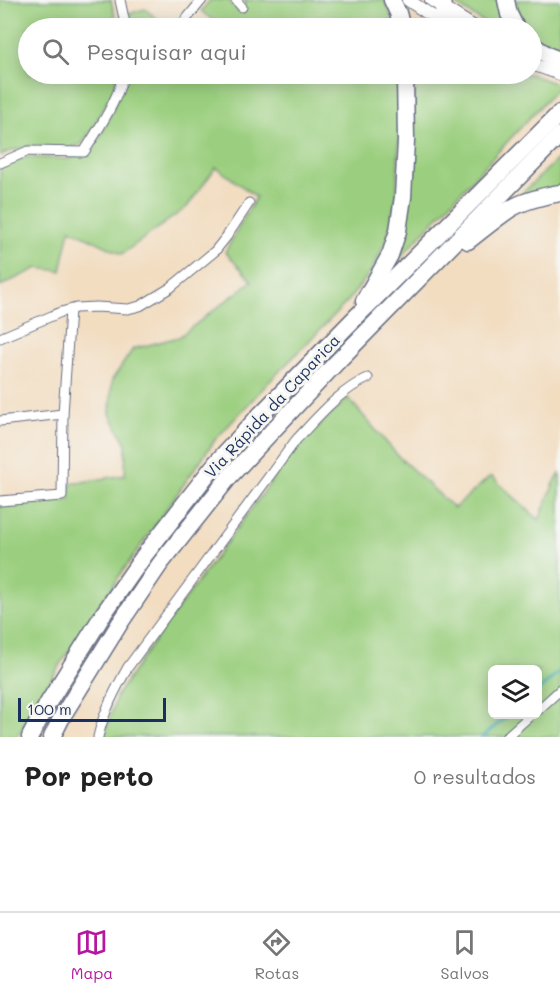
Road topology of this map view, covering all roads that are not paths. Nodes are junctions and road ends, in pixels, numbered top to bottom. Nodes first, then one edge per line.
1 (120, 0) edge
2 (202, 0) edge
3 (392, 0) edge
4 (408, 0) edge
5 (506, 0) edge
6 (439, 3) edge
7 (124, 18) edge
8 (187, 18) edge
9 (399, 18) edge
10 (436, 18) edge
11 (446, 18) edge
12 (461, 18) edge
13 (511, 18) edge
14 (542, 52) edge
15 (542, 58) edge
16 (560, 60) edge
17 (560, 65) edge
18 (542, 68) edge
19 (560, 74) edge
20 (121, 84) edge
21 (405, 84) edge
22 (560, 113) edge
23 (560, 135) edge
24 (0, 163) edge
25 (560, 193) edge
26 (249, 203) dead end
27 (424, 274) junction
28 (70, 310) junction
29 (354, 319) junction
30 (0, 338) edge
31 (368, 378) dead end
32 (63, 414) junction
33 (0, 421) edge
34 (0, 501) edge
35 (560, 690) edge
36 (542, 706) edge
37 (526, 719) edge
38 (30, 737) edge
39 (52, 737) edge
40 (98, 737) edge
41 (506, 737) edge

1 - 7 street
2 - 8 street
3 - 9 highway
4 - 10 main road
5 - 13 highway
6 - 11 highway
6 - 12 main road
14 - 16 highway
15 - 17 main road
18 - 19 main road
20 - 24 street
21 - 29 highway
22 - 29 highway, Via Rápida da Caparica
23 - 27 highway, Via Rápida da Caparica
25 - 27 highway
26 - 28 street
27 - 39 highway, Via Rápida da Caparica
28 - 30 street
28 - 32 street
29 - 38 highway, Via Rápida da Caparica
31 - 40 street
32 - 33 street
32 - 34 street
35 - 36 street
37 - 41 street

